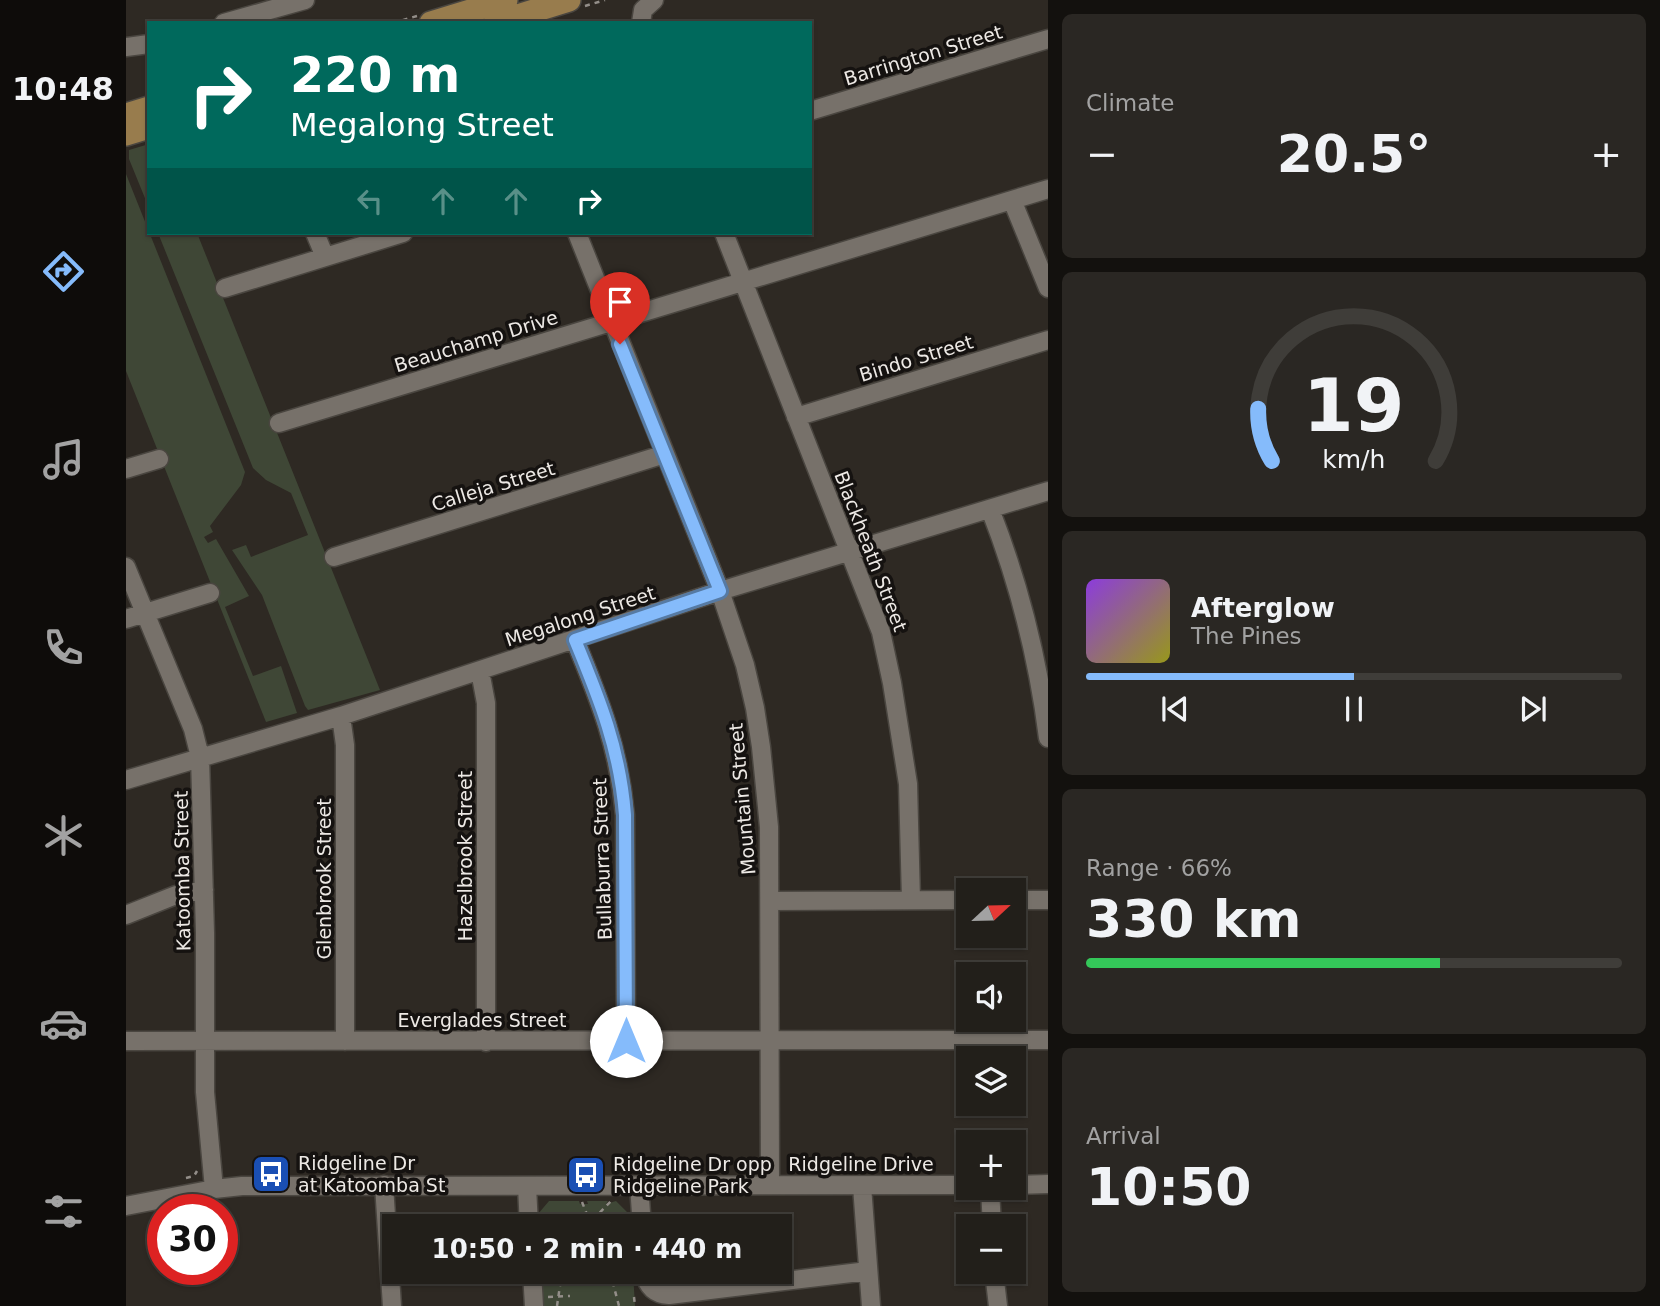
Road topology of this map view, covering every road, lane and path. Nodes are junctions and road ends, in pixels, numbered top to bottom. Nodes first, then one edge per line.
1 (305, 0) edge
2 (506, 0) edge
3 (569, 0) edge
4 (252, 7) edge
5 (487, 13) edge
6 (228, 21) edge
7 (443, 21) edge
8 (1048, 39) edge
9 (147, 44) edge
10 (126, 47) edge
11 (147, 109) edge
12 (812, 110) edge
13 (126, 115) edge
14 (147, 128) edge
15 (126, 134) edge
16 (1048, 189) edge
17 (1012, 200) junction
18 (316, 235) edge
19 (396, 235) edge
20 (578, 235) edge
21 (725, 235) edge
22 (325, 257) junction
23 (744, 281) junction
24 (225, 288) dead end
25 (1048, 288) edge
26 (611, 322) junction
27 (1048, 340) edge
28 (796, 416) junction
29 (279, 423) dead end
30 (665, 454) junction
31 (159, 459) dead end
32 (126, 469) edge
33 (1048, 491) edge
34 (990, 509) junction
35 (851, 552) junction
36 (334, 557) dead end
37 (126, 567) edge
38 (720, 591) junction
39 (210, 593) dead end
40 (145, 613) junction
41 (126, 619) edge
42 (575, 640) junction
43 (1040, 645) edge
44 (480, 671) junction
45 (341, 716) junction
46 (1048, 737) edge
47 (200, 757) junction
48 (126, 780) edge
49 (204, 890) junction
50 (911, 900) junction
51 (956, 900) edge
52 (1026, 900) edge
53 (1048, 900) edge
54 (770, 901) junction
55 (126, 915) edge
56 (1048, 1040) edge
57 (126, 1041) edge
58 (204, 1041) junction
59 (345, 1041) junction
60 (626, 1041) junction
61 (486, 1042) junction
62 (771, 1042) junction
63 (1048, 1184) edge
64 (384, 1185) junction
65 (575, 1185) junction
66 (639, 1185) junction
67 (770, 1185) junction
68 (956, 1185) edge
69 (1026, 1185) edge
70 (527, 1186) junction
71 (862, 1186) junction
72 (214, 1189) junction
73 (612, 1200) dead end
74 (126, 1206) edge
75 (528, 1214) edge
76 (587, 1214) edge
77 (598, 1214) edge
78 (641, 1214) edge
79 (869, 1271) junction
80 (792, 1280) edge
81 (533, 1284) edge
82 (560, 1284) edge
83 (613, 1284) edge
84 (650, 1284) edge
85 (761, 1284) edge
86 (995, 1284) edge
87 (570, 1296) dead end
88 (551, 1297) dead end
89 (557, 1297) junction
90 (634, 1297) dead end
91 (391, 1306) edge
92 (534, 1306) edge
93 (557, 1306) edge
94 (619, 1306) edge
95 (635, 1306) edge
96 (871, 1306) edge
97 (998, 1306) edge

1 - 4 street
2 - 5 main road
3 - 5 main road
4 - 6 street
5 - 7 main road
8 - 12 street, Barrington Street
9 - 10 street
11 - 13 main road
14 - 15 main road
16 - 17 street, Beauchamp Drive
17 - 23 street, Beauchamp Drive
17 - 25 street
18 - 22 street
19 - 22 street
20 - 26 street, Mountain Street
21 - 23 street, Blackheath Street
22 - 24 street
23 - 26 street, Beauchamp Drive
23 - 28 street, Blackheath Street
26 - 29 street, Beauchamp Drive
26 - 30 street, Mountain Street
27 - 28 street, Bindo Street
28 - 35 street, Blackheath Street
30 - 36 street, Calleja Street
30 - 38 street, Mountain Street
31 - 32 street
33 - 34 street, Megalong Street
34 - 35 street, Megalong Street
34 - 43 street
35 - 38 street, Megalong Street
35 - 50 street, Blackheath Street
37 - 40 street, Katoomba Street
38 - 42 street, Megalong Street
38 - 54 street, Mountain Street
39 - 40 street
40 - 41 street
40 - 47 street, Katoomba Street
42 - 44 street, Megalong Street
42 - 60 street, Bullaburra Street
43 - 46 street
44 - 45 street, Megalong Street
44 - 61 street, Hazelbrook Street
45 - 47 street, Megalong Street
45 - 59 street, Glenbrook Street
47 - 48 street, Megalong Street
47 - 49 street, Katoomba Street
49 - 55 street
49 - 58 street, Katoomba Street
50 - 51 street
50 - 54 street
52 - 53 street
54 - 62 street, Mountain Street
56 - 62 street, Everglades Street
57 - 58 street, Everglades Street
58 - 59 street, Everglades Street
58 - 72 street, Katoomba Street
59 - 61 street, Everglades Street
60 - 61 street, Everglades Street
60 - 62 street, Everglades Street
62 - 67 street, Mountain Street
63 - 69 street
64 - 70 street, Ridgeline Drive
64 - 72 street, Ridgeline Drive
64 - 91 street
65 - 66 street, Ridgeline Drive
65 - 70 street, Ridgeline Drive
65 - 76 path
66 - 67 street, Ridgeline Drive
66 - 78 street
67 - 71 street, Ridgeline Drive
68 - 71 street, Ridgeline Drive
70 - 75 street
71 - 79 street
72 - 74 street, Ridgeline Drive
73 - 77 path
79 - 80 street
79 - 96 street
81 - 92 street
82 - 89 path
83 - 94 path
84 - 85 street
86 - 97 street
87 - 89 path
88 - 89 path
89 - 93 path
90 - 95 path

